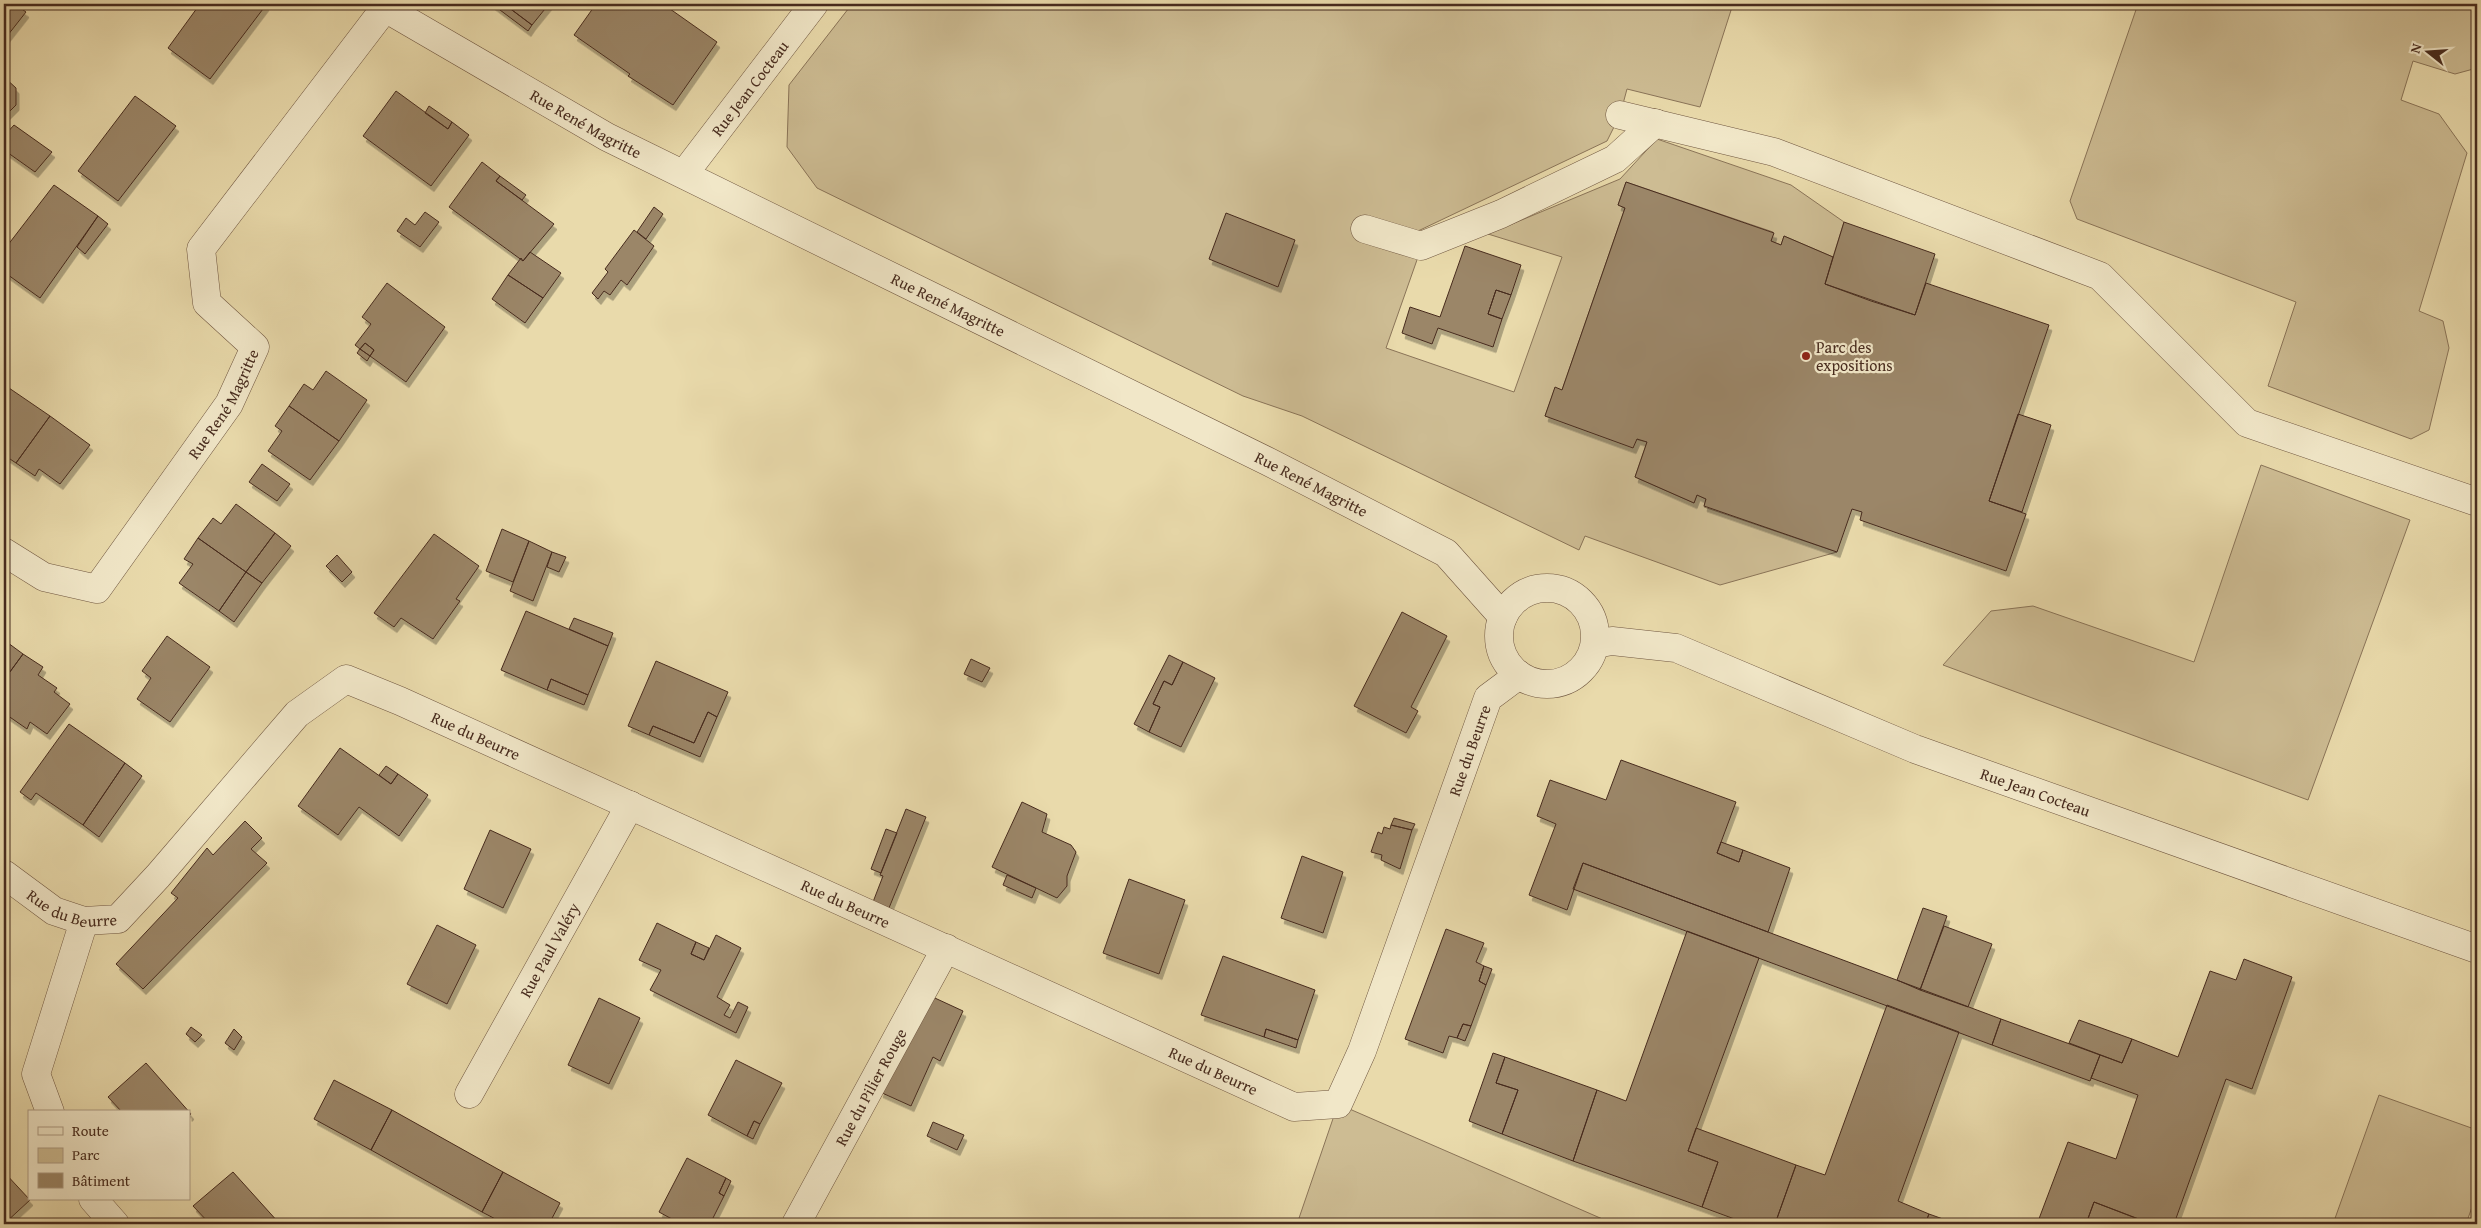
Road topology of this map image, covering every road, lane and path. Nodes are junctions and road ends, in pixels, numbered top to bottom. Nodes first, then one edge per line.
1 (814, 4) edge
2 (1620, 115) dead end
3 (1655, 123) junction
4 (684, 174) junction
5 (1365, 229) dead end
6 (2477, 502) edge
7 (4, 552) edge
8 (1502, 617) junction
9 (1594, 644) junction
10 (1519, 675) junction
11 (630, 805) junction
12 (4, 874) edge
13 (84, 920) junction
14 (946, 948) junction
15 (2477, 948) edge
16 (469, 1094) dead end
17 (49, 1110) edge
18 (95, 1200) edge
19 (115, 1224) edge
20 (796, 1224) edge

1 - 4 street, Rue Jean Cocteau
2 - 3 street
3 - 5 street
3 - 6 street
4 - 7 street, Rue René Magritte
4 - 8 street, Rue René Magritte
8 - 9 street
8 - 10 street
9 - 10 street
9 - 15 street, Rue Jean Cocteau
10 - 14 street, Rue du Beurre
11 - 13 street, Rue du Beurre
11 - 14 street, Rue du Beurre
11 - 16 street, Rue Paul Valéry
12 - 13 street, Rue du Beurre
13 - 17 street
14 - 20 street, Rue du Pilier Rouge
18 - 19 street

